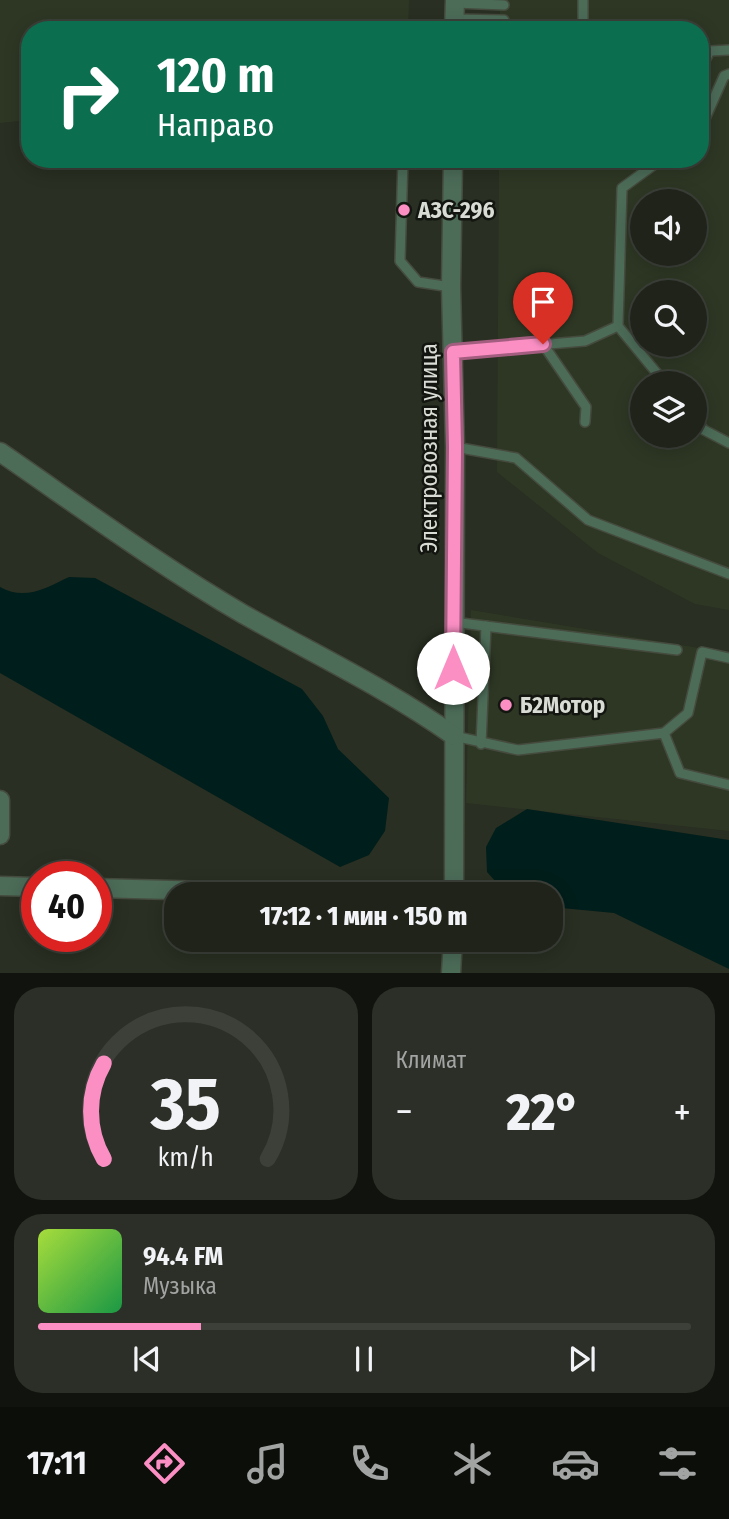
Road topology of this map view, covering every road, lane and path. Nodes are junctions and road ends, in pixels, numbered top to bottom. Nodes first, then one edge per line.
1 (583, 0) edge
2 (504, 5) dead end
3 (454, 13) edge
4 (504, 20) dead end
5 (583, 21) edge
6 (729, 50) edge
7 (709, 53) edge
8 (729, 74) edge
9 (709, 110) edge
10 (403, 168) edge
11 (453, 168) edge
12 (650, 168) edge
13 (451, 286) junction
14 (618, 326) junction
15 (543, 344) junction
16 (453, 352) junction
17 (655, 371) edge
18 (584, 422) dead end
19 (707, 432) edge
20 (729, 443) edge
21 (455, 447) junction
22 (0, 452) edge
23 (729, 574) edge
24 (453, 622) junction
25 (486, 626) junction
26 (677, 650) dead end
27 (729, 658) edge
28 (664, 733) junction
29 (454, 736) junction
30 (481, 744) junction
31 (729, 785) edge
32 (0, 800) edge
33 (0, 835) edge
34 (454, 882) edge
35 (0, 886) edge
36 (21, 887) edge
37 (112, 888) edge
38 (164, 890) edge
39 (453, 952) edge
40 (452, 973) edge

1 - 5 lane
2 - 3 lane
3 - 4 lane
6 - 7 lane
8 - 9 lane
10 - 13 lane
11 - 13 street, Электровозная улица
12 - 14 lane
13 - 16 street, Электровозная улица
14 - 15 lane
14 - 17 lane
15 - 16 lane
15 - 18 lane
16 - 21 street, Электровозная улица
19 - 20 lane
21 - 23 lane
21 - 24 street, Электровозная улица
22 - 29 street
24 - 25 lane
24 - 29 street, Электровозная улица
25 - 26 lane
25 - 30 lane
27 - 28 lane
28 - 30 lane
28 - 31 lane
29 - 30 lane
29 - 34 street, Электровозная улица
32 - 33 street
35 - 36 street
37 - 38 street
39 - 40 street

